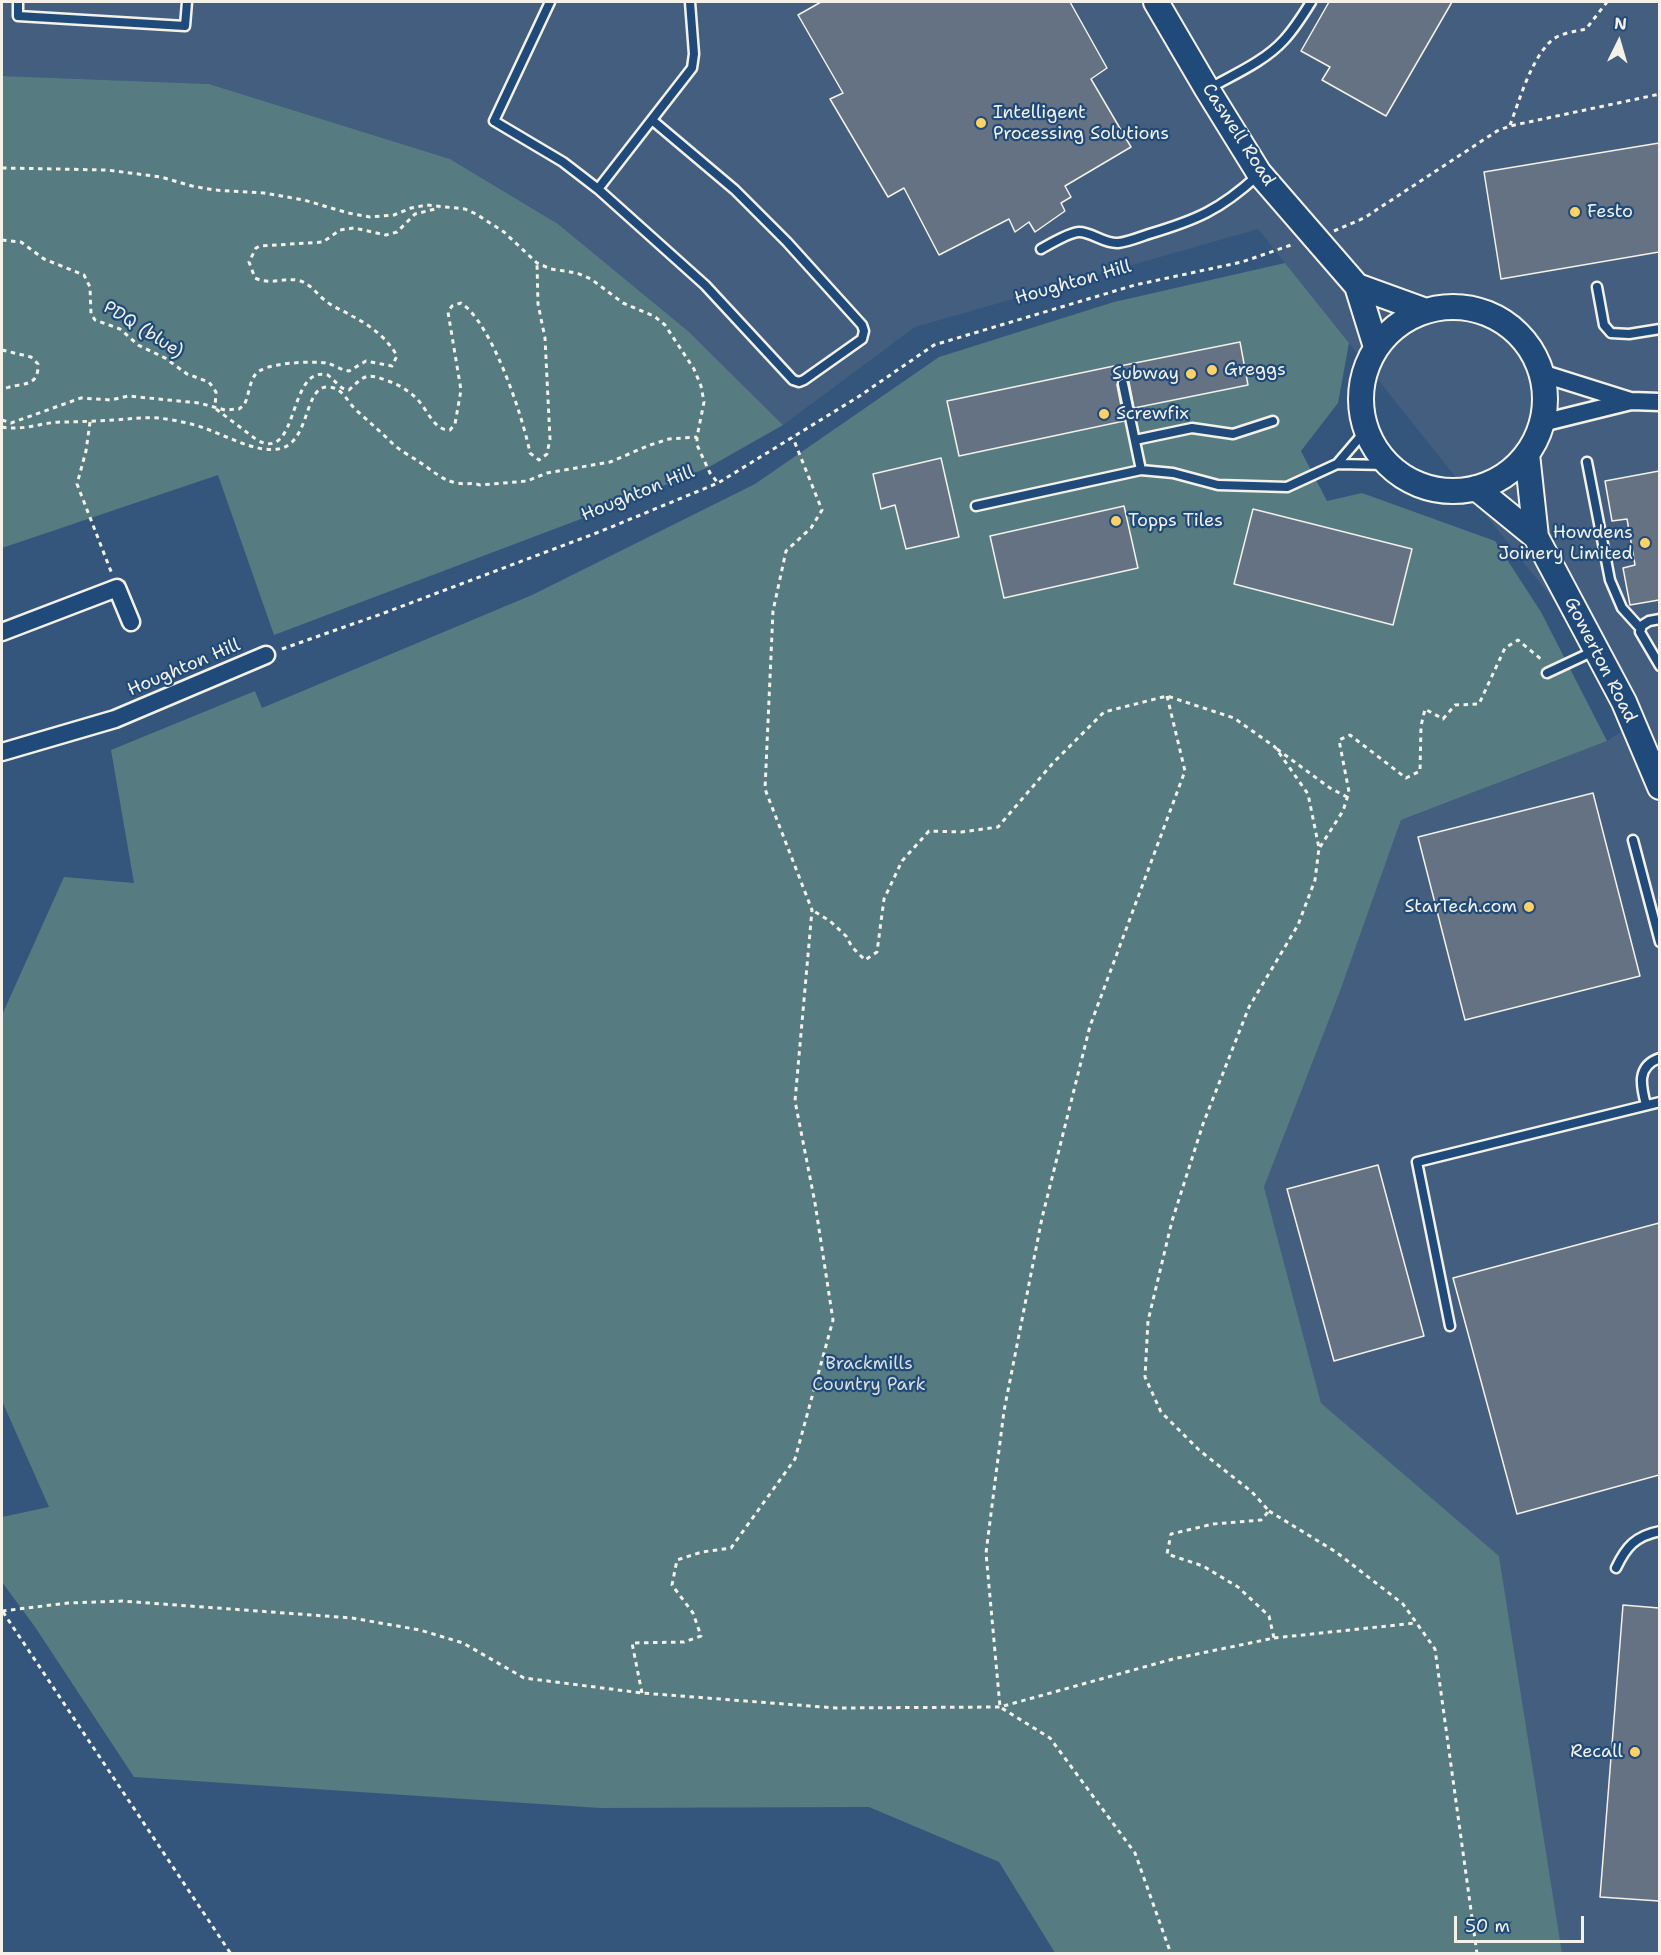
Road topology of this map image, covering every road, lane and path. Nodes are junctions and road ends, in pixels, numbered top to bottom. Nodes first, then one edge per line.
1 (18, 2) edge
2 (187, 2) edge
3 (550, 2) edge
4 (690, 2) edge
5 (1156, 2) edge
6 (1311, 2) edge
7 (1607, 2) edge
8 (1207, 89) junction
9 (1659, 94) edge
10 (652, 120) junction
11 (1510, 126) junction
12 (2, 168) edge
13 (1260, 173) junction
14 (598, 189) junction
15 (450, 207) junction
16 (1330, 233) dead end
17 (2, 240) edge
18 (1041, 249) dead end
19 (1273, 251) dead end
20 (537, 263) junction
21 (1357, 286) junction
22 (1597, 287) dead end
23 (1426, 311) junction
24 (1659, 329) edge
25 (1376, 347) junction
26 (2, 350) edge
27 (1541, 373) junction
28 (1123, 384) dead end
29 (2, 390) edge
30 (1631, 401) junction
31 (1659, 402) edge
32 (215, 408) junction
33 (2, 420) edge
34 (1273, 421) dead end
35 (90, 422) junction
36 (1542, 423) junction
37 (2, 427) edge
38 (1366, 430) junction
39 (696, 437) junction
40 (793, 438) junction
41 (1135, 440) junction
42 (1527, 454) junction
43 (1587, 462) dead end
44 (1337, 464) junction
45 (1388, 465) junction
46 (1141, 470) junction
47 (718, 483) junction
48 (1476, 488) junction
49 (976, 506) dead end
50 (1536, 537) junction
51 (117, 588) junction
52 (1659, 619) edge
53 (130, 622) dead end
54 (1641, 628) junction
55 (2, 632) edge
56 (1596, 650) junction
57 (266, 655) joint
58 (1659, 666) edge
59 (1549, 672) joint
60 (1167, 696) junction
61 (1275, 747) junction
62 (2, 752) edge
63 (1659, 787) edge
64 (1347, 797) junction
65 (1633, 840) dead end
66 (1319, 848) junction
67 (812, 910) junction
68 (1659, 942) edge
69 (1659, 1058) edge
70 (1659, 1102) edge
71 (1646, 1105) junction
72 (1450, 1326) dead end
73 (1269, 1511) junction
74 (1659, 1531) edge
75 (1616, 1568) dead end
76 (2, 1611) edge
77 (1416, 1623) junction
78 (1274, 1638) junction
79 (642, 1693) junction
80 (1000, 1707) junction
81 (231, 1953) edge
82 (1171, 1953) edge
83 (1477, 1953) edge

1 - 2 lane
3 - 14 lane
4 - 10 lane
5 - 8 street, Caswell Road
6 - 8 lane
7 - 11 path
8 - 13 street, Caswell Road
9 - 11 path
10 - 14 lane
10 - 14 lane
11 - 16 path
12 - 15 path
13 - 18 lane
13 - 21 street, Caswell Road
15 - 20 path
15 - 32 path
17 - 32 path, PDQ (blue)
19 - 40 path, Houghton Hill
20 - 32 path
20 - 39 path
21 - 23 street, Caswell Road
21 - 25 street, Caswell Road
22 - 24 lane
23 - 25 street
23 - 27 street
25 - 38 street
26 - 29 path
27 - 30 street
27 - 36 street
28 - 41 lane
30 - 31 street
30 - 36 street
32 - 33 path
34 - 41 lane
35 - 37 path
35 - 39 path
35 - 51 path
36 - 42 street
38 - 44 lane
38 - 45 street
39 - 47 path
40 - 47 path, Houghton Hill
40 - 67 path
41 - 46 lane
42 - 48 street
42 - 50 street, Gowerton Road
43 - 54 lane
44 - 45 lane
44 - 46 lane
45 - 48 street
46 - 49 lane
47 - 57 path, Houghton Hill
48 - 50 street, Gowerton Road
50 - 56 street, Gowerton Road
51 - 53 street
51 - 55 street
52 - 54 lane
54 - 58 lane
56 - 59 lane
56 - 63 street, Gowerton Road
57 - 62 street, Houghton Hill
59 - 64 path
60 - 61 path
60 - 67 path
60 - 80 path
61 - 64 path
61 - 66 path
64 - 66 path
65 - 68 lane
66 - 73 path
67 - 79 path
69 - 71 lane
70 - 71 lane
71 - 72 lane
73 - 77 path
73 - 78 path
74 - 75 lane
76 - 79 path
76 - 81 path
77 - 78 path
77 - 83 path
78 - 80 path
79 - 80 path
80 - 82 path

